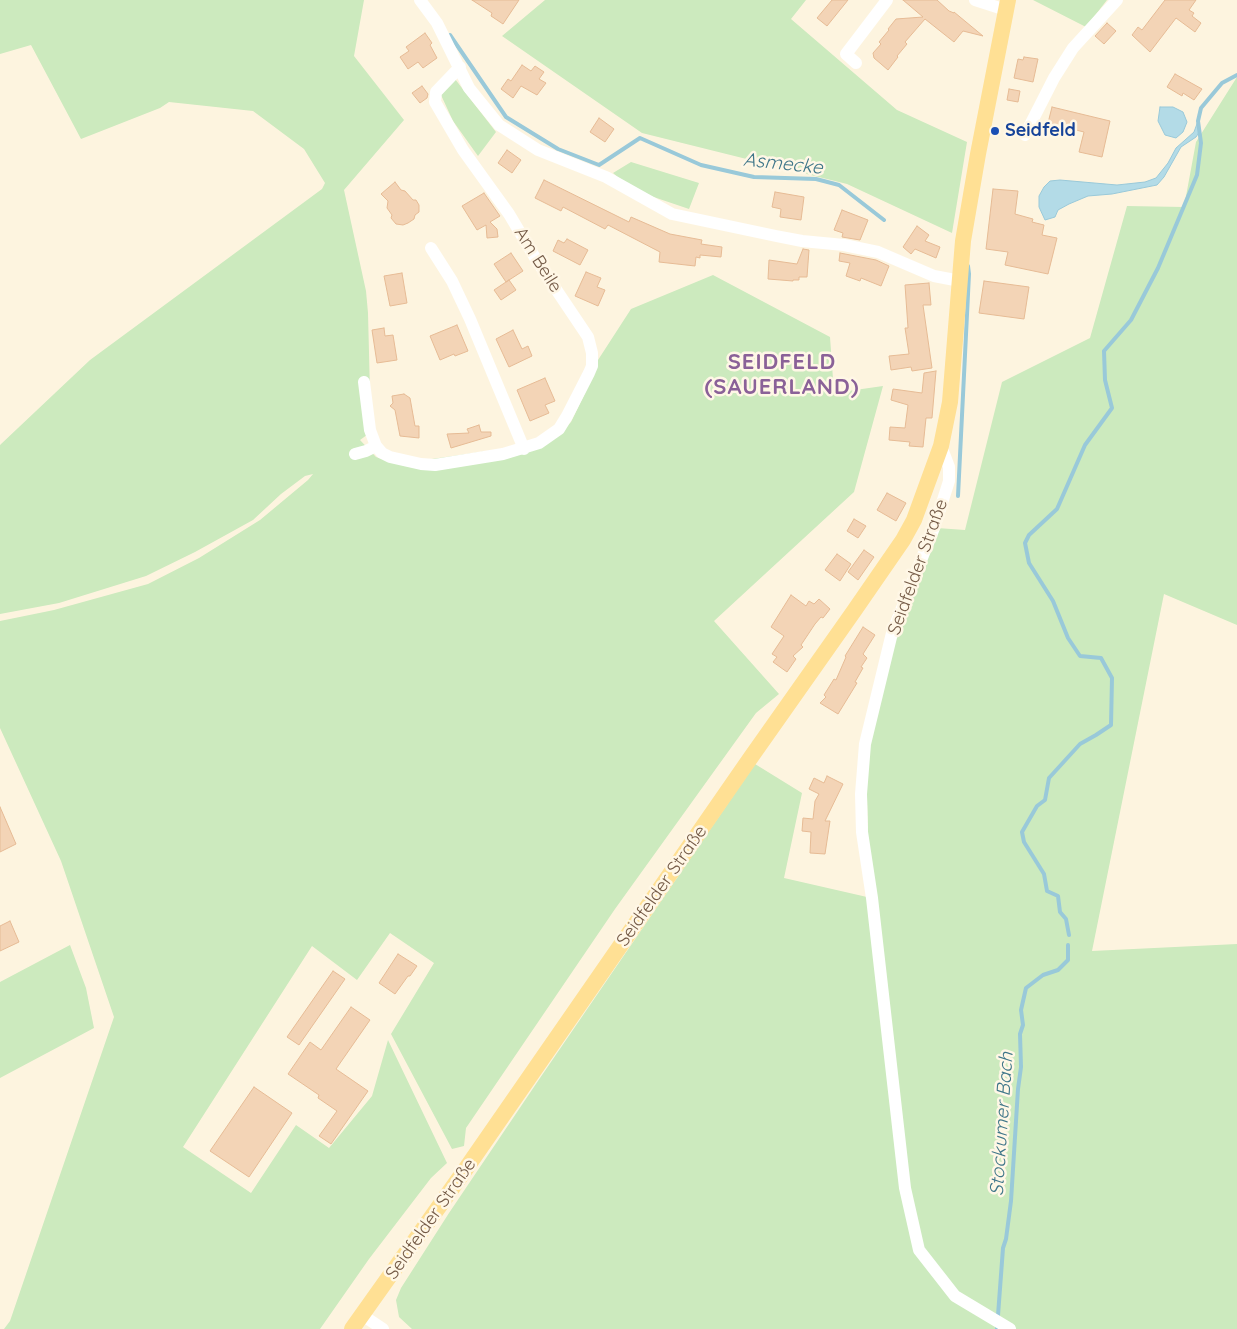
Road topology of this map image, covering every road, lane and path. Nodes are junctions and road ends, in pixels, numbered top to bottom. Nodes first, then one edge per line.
1 (420, 0) edge
2 (887, 0) edge
3 (974, 0) edge
4 (1117, 0) edge
5 (1007, 5) edge
6 (856, 63) dead end
7 (460, 67) junction
8 (1025, 135) dead end
9 (430, 248) dead end
10 (960, 281) junction
11 (364, 382) dead end
12 (376, 446) junction
13 (941, 446) junction
14 (524, 449) junction
15 (355, 454) dead end
16 (362, 1315) junction
17 (1007, 1327) edge
18 (352, 1329) edge
19 (383, 1329) edge

1 - 7 street
2 - 6 street
3 - 5 street
4 - 8 street
5 - 10 main road, Seidfelder Straße
7 - 10 street
7 - 14 street, Am Beile
9 - 14 street
10 - 13 main road, Seidfelder Straße
11 - 12 street
12 - 14 street, Am Beile
12 - 15 street
13 - 16 main road, Seidfelder Straße
13 - 17 street, Seidfelder Straße
16 - 18 main road, Seidfelder Straße
16 - 19 street

